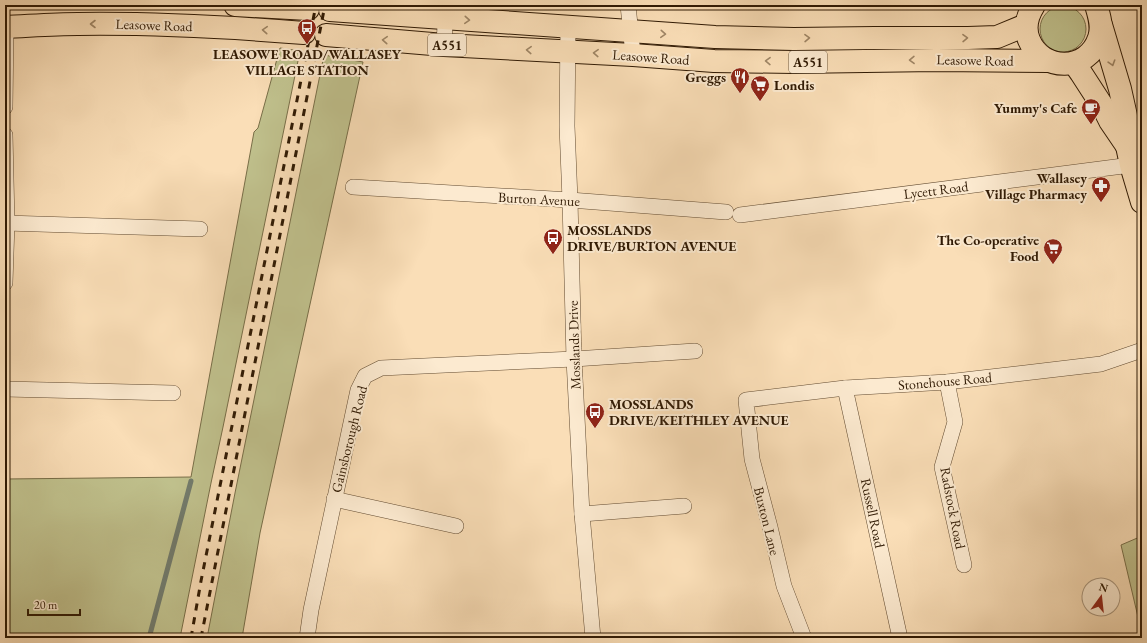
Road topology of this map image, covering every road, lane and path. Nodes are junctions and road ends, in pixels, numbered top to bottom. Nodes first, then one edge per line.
1 (235, 5) edge
2 (628, 5) edge
3 (1034, 5) edge
4 (308, 9) dead end
5 (330, 10) dead end
6 (446, 12) edge
7 (1098, 15) edge
8 (1026, 25) junction
9 (6, 27) edge
10 (568, 28) junction
11 (630, 32) junction
12 (304, 33) dead end
13 (326, 35) dead end
14 (444, 45) junction
15 (568, 52) junction
16 (632, 55) junction
17 (1049, 61) junction
18 (1074, 63) junction
19 (5, 107) edge
20 (5, 135) edge
21 (1129, 155) junction
22 (353, 187) dead end
23 (570, 200) junction
24 (1142, 202) edge
25 (733, 214) joint
26 (6, 223) edge
27 (200, 230) dead end
28 (5, 283) edge
29 (1142, 350) edge
30 (695, 351) dead end
31 (574, 359) junction
32 (947, 382) junction
33 (845, 388) junction
34 (5, 389) edge
35 (173, 393) dead end
36 (746, 400) joint
37 (334, 499) junction
38 (684, 506) dead end
39 (582, 514) junction
40 (456, 526) dead end
41 (964, 565) dead end
42 (307, 638) edge
43 (593, 638) edge
44 (804, 638) edge
45 (900, 638) edge

1 - 4 main road
2 - 11 street
3 - 8 main road
5 - 6 main road, Leasowe Road / A551
6 -> 10 main road, Leasowe Road / A551
6 - 14 street
7 - 18 main road
7 -> 21 main road
11 -> 8 main road, Leasowe Road / A551
8 - 17 main road
12 -> 9 main road, Leasowe Road
9 - 19 street
10 - 11 main road, Leasowe Road / A551
10 - 15 street, Mosslands Drive
11 - 16 street
14 -> 13 main road, Leasowe Road / A551
15 -> 14 main road, Leasowe Road / A551
16 -> 15 main road, Leasowe Road / A551
15 - 23 street, Mosslands Drive
17 -> 16 main road, Leasowe Road / A551
17 - 18 main road, Leasowe Road
18 - 21 main road
20 - 26 street
21 - 24 main road
21 - 25 street, Lycett Road
22 - 23 street, Burton Avenue
23 - 25 street, Burton Avenue
23 - 31 street, Mosslands Drive
26 - 27 street
26 - 28 street
29 - 32 street, Stonehouse Road
30 - 31 street, Gainsborough Road
31 - 37 street, Gainsborough Road
31 - 39 street, Mosslands Drive
32 - 33 street, Stonehouse Road
32 - 41 street, Radstock Road
33 - 36 street, Stonehouse Road
33 - 45 street, Russell Road
34 - 35 street
36 - 44 street, Buxton Lane
37 - 40 street
37 - 42 street, Gainsborough Road
38 - 39 street
39 - 43 street, Mosslands Drive

